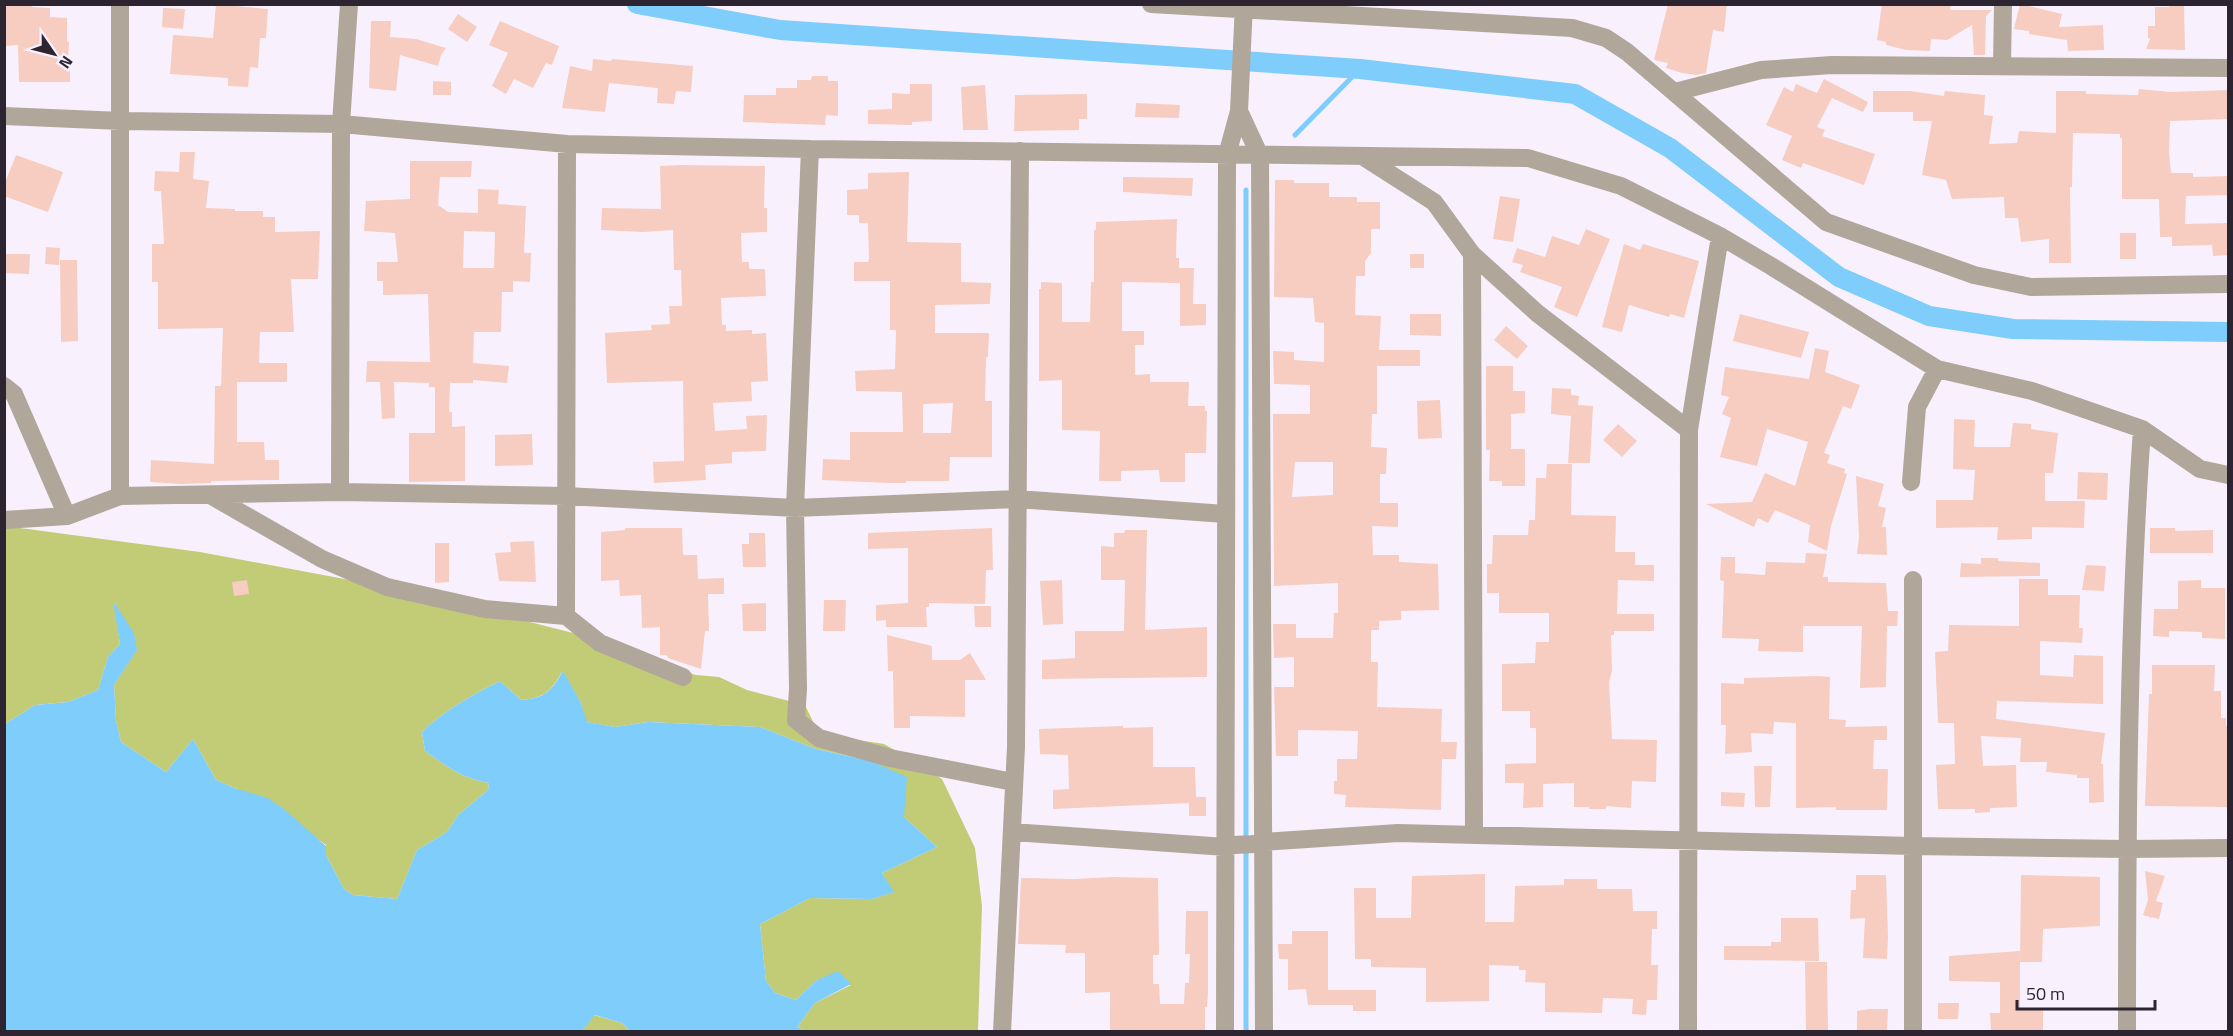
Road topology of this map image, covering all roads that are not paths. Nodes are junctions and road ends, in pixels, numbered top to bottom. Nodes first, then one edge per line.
1 (120, 4) edge
2 (349, 4) edge
3 (1151, 4) edge
4 (2003, 4) edge
5 (1244, 11) edge
6 (2002, 66) junction
7 (2229, 68) edge
8 (1675, 92) junction
9 (1239, 111) junction
10 (4, 116) edge
11 (121, 121) junction
12 (341, 124) junction
13 (567, 144) junction
14 (810, 149) junction
15 (1020, 152) junction
16 (1227, 155) junction
17 (1260, 156) junction
18 (1362, 156) junction
19 (1719, 236) junction
20 (1472, 254) junction
21 (2229, 284) edge
22 (1937, 369) junction
23 (4, 386) edge
24 (2142, 429) junction
25 (1689, 430) junction
26 (2229, 475) edge
27 (1911, 482) dead end
28 (340, 492) junction
29 (209, 494) junction
30 (120, 496) junction
31 (566, 496) junction
32 (1017, 499) junction
33 (795, 508) junction
34 (1225, 514) junction
35 (68, 516) junction
36 (4, 520) edge
37 (1913, 580) dead end
38 (566, 616) junction
39 (683, 677) dead end
40 (1013, 782) junction
41 (1012, 832) junction
42 (1474, 835) junction
43 (1687, 841) junction
44 (1261, 843) junction
45 (1228, 846) junction
46 (1912, 846) junction
47 (2208, 848) junction
48 (2229, 848) edge
49 (2127, 849) junction
50 (2229, 856) edge
51 (1002, 1032) edge
52 (1225, 1032) edge
53 (1264, 1032) edge
54 (1688, 1032) edge
55 (1914, 1032) edge
56 (2127, 1032) edge

1 - 11 street
2 - 12 street
3 - 5 street
4 - 6 street
5 - 8 street
5 - 9 street
6 - 7 street
6 - 8 street
8 - 21 street
9 - 16 street
9 - 17 street
10 - 11 street
11 - 12 street
11 - 30 street
12 - 13 street
12 - 28 street
13 - 14 street
13 - 31 street
14 - 15 street
14 - 33 street
15 - 16 street
15 - 32 street
16 - 17 street
16 - 34 street
17 - 18 street
17 - 44 street
18 - 19 street
18 - 20 street
19 - 22 street
19 - 25 street
20 - 25 street
20 - 42 street
22 - 24 street
22 - 27 street
23 - 35 street
24 - 26 street
24 - 49 street
25 - 43 street
28 - 29 street
28 - 31 street
29 - 30 street
29 - 38 street
30 - 35 street
31 - 33 street
31 - 38 street
32 - 33 street
32 - 34 street
32 - 40 street
33 - 40 street
34 - 45 street
35 - 36 street
37 - 46 street
38 - 39 street
40 - 41 street
41 - 45 street
41 - 51 street
42 - 43 street
42 - 44 street
43 - 46 street
43 - 54 street
44 - 45 street
44 - 53 street
45 - 52 street
46 - 49 street
46 - 55 street
47 - 48 street
47 - 49 street
47 - 50 street
49 - 56 street

